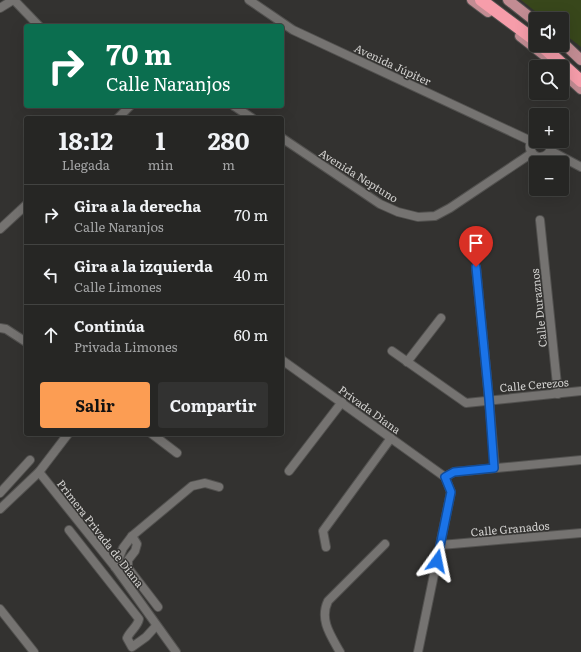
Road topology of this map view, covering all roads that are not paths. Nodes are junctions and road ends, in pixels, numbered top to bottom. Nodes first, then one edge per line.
1 (13, 0) edge
2 (249, 0) edge
3 (472, 0) edge
4 (482, 0) edge
5 (495, 0) edge
6 (508, 0) edge
7 (0, 8) edge
8 (529, 16) edge
9 (37, 24) edge
10 (529, 27) edge
11 (529, 36) edge
12 (569, 49) edge
13 (549, 52) edge
14 (560, 52) edge
15 (549, 60) edge
16 (581, 60) edge
17 (581, 70) edge
18 (569, 78) edge
19 (581, 81) edge
20 (581, 89) edge
21 (128, 108) edge
22 (237, 108) edge
23 (120, 116) edge
24 (249, 116) edge
25 (529, 137) edge
26 (284, 139) edge
27 (531, 148) edge
28 (551, 148) edge
29 (550, 151) junction
30 (532, 154) junction
31 (581, 167) edge
32 (24, 207) edge
33 (540, 220) dead end
34 (2, 224) edge
35 (476, 267) dead end
36 (441, 318) dead end
37 (0, 328) edge
38 (24, 341) edge
39 (392, 351) dead end
40 (284, 361) edge
41 (407, 362) junction
42 (581, 391) edge
43 (558, 394) junction
44 (489, 399) junction
45 (342, 402) junction
46 (66, 436) edge
47 (155, 436) edge
48 (391, 438) junction
49 (177, 453) dead end
50 (30, 460) dead end
51 (581, 460) edge
52 (494, 468) junction
53 (289, 471) dead end
54 (39, 472) junction
55 (445, 477) junction
56 (219, 487) dead end
57 (0, 493) edge
58 (0, 509) edge
59 (69, 530) dead end
60 (581, 533) edge
61 (132, 536) junction
62 (385, 544) dead end
63 (441, 545) junction
64 (326, 546) dead end
65 (115, 567) junction
66 (158, 607) dead end
67 (0, 609) edge
68 (156, 626) junction
69 (129, 649) edge
70 (34, 652) edge
71 (176, 652) edge
72 (340, 652) edge
73 (418, 652) edge

1 - 7 street
1 - 9 street
2 - 25 street, Avenida Júpiter
3 - 15 main road
4 - 11 highway
5 - 10 highway
6 - 8 main road
12 - 16 main road
13 - 19 highway
14 - 17 highway
18 - 20 main road
21 - 23 street
22 - 24 street
26 - 30 street, Avenida Neptuno
27 - 30 street
28 - 29 street
29 - 30 street
29 - 31 street
32 - 34 street
33 - 43 street, Calle Duraznos
35 - 44 street
36 - 41 street
37 - 38 street
39 - 41 street, Calle Cerezos
40 - 45 street, Privada Diana
41 - 44 street, Calle Cerezos
42 - 43 street, Calle Cerezos
43 - 44 street, Calle Cerezos
44 - 52 street
45 - 48 street, Privada Diana
45 - 53 street
46 - 54 street
47 - 49 street
48 - 55 street, Privada Diana
48 - 64 street
50 - 57 street
51 - 52 street
52 - 55 street
54 - 58 street
54 - 65 street, Primera Privada de Diana
55 - 63 street
56 - 61 street
59 - 69 street
60 - 63 street, Calle Granados
61 - 65 street
61 - 66 street
62 - 72 street
63 - 73 street
65 - 68 street, Primera Privada de Diana
67 - 70 street
68 - 69 street
68 - 71 street, Primera Privada de Diana

